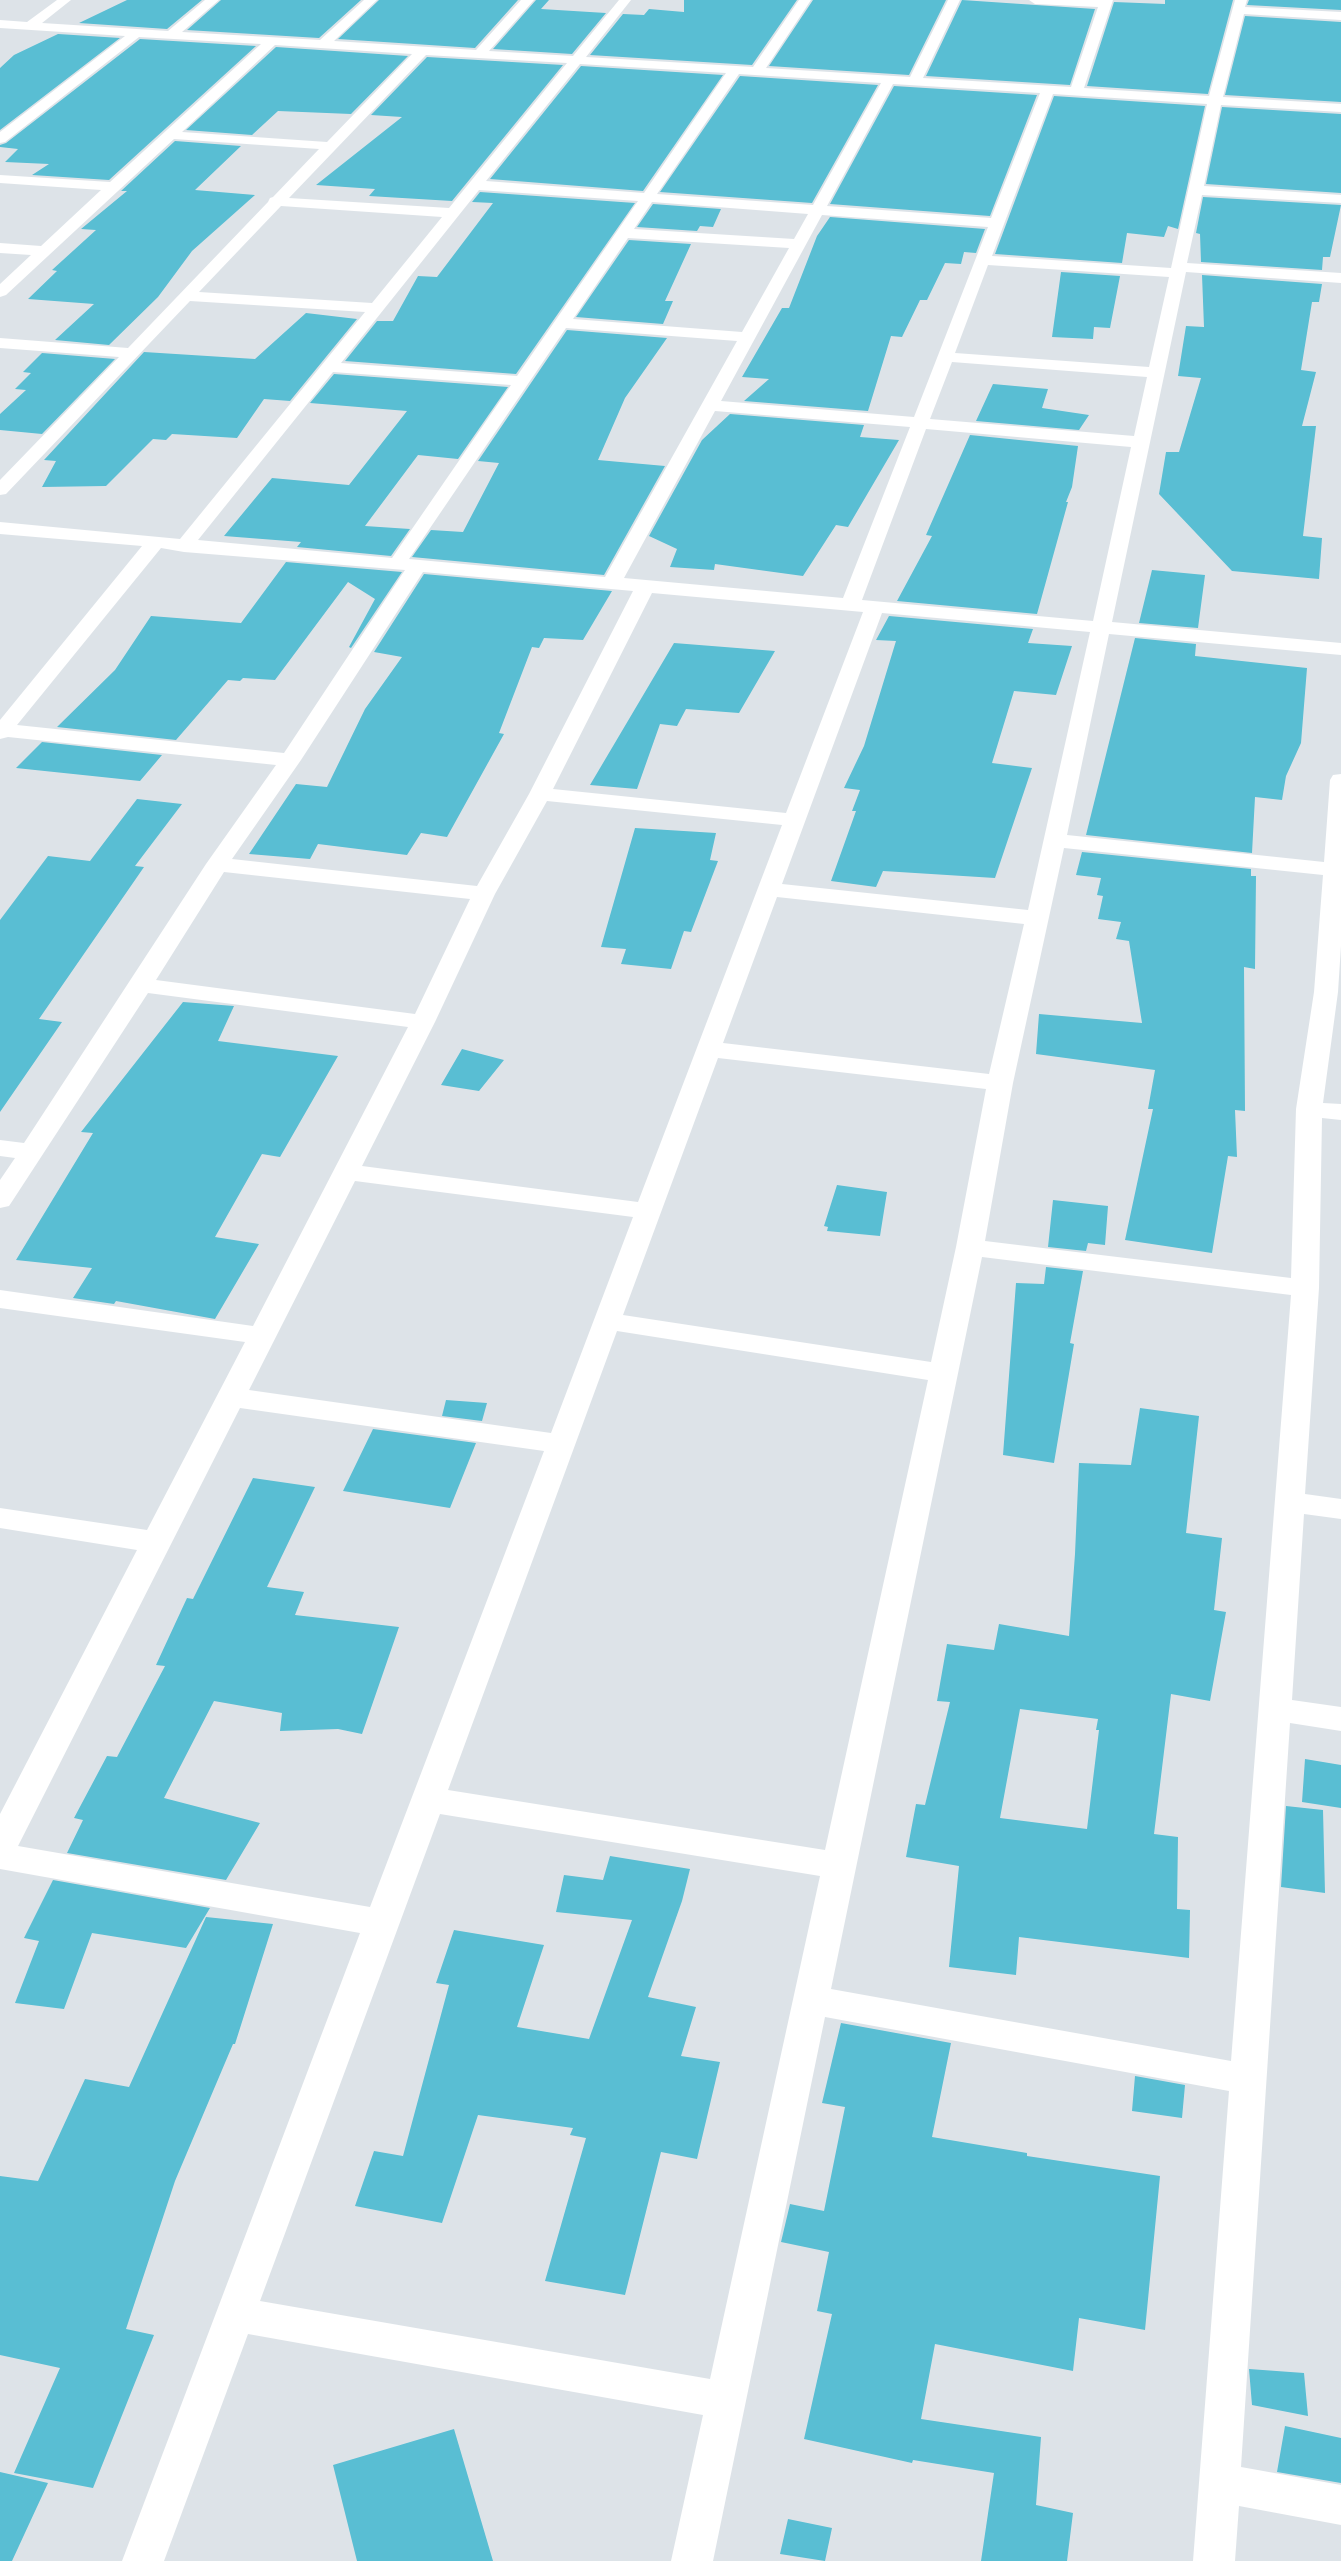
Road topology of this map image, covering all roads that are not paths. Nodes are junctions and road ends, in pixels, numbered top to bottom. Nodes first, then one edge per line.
1 (65, 0) edge
2 (213, 0) edge
3 (371, 0) edge
4 (528, 0) edge
5 (625, 0) edge
6 (805, 0) edge
7 (954, 0) edge
8 (1035, 0) edge
9 (1106, 2) edge
10 (1240, 5) edge
11 (1341, 16) edge
12 (0, 24) edge
13 (30, 26) junction
14 (136, 33) junction
15 (170, 35) junction
16 (272, 41) junction
17 (323, 44) junction
18 (422, 51) junction
19 (480, 54) junction
20 (577, 60) junction
21 (735, 70) junction
22 (757, 72) junction
23 (889, 80) junction
24 (915, 81) junction
25 (1048, 90) junction
26 (1076, 91) junction
27 (1215, 100) junction
28 (1341, 108) edge
29 (170, 135) junction
30 (0, 139) edge
31 (330, 146) junction
32 (0, 179) edge
33 (476, 185) junction
34 (114, 187) junction
35 (1195, 190) junction
36 (647, 199) junction
37 (1341, 200) edge
38 (276, 201) junction
39 (816, 211) junction
40 (451, 213) junction
41 (996, 223) junction
42 (623, 233) junction
43 (798, 244) junction
44 (0, 248) edge
45 (44, 251) junction
46 (982, 260) junction
47 (1178, 270) junction
48 (1341, 278) edge
49 (0, 292) edge
50 (186, 296) junction
51 (376, 308) junction
52 (561, 323) junction
53 (747, 337) junction
54 (0, 342) edge
55 (131, 353) junction
56 (946, 357) junction
57 (328, 367) junction
58 (1156, 373) junction
59 (520, 381) junction
60 (709, 405) junction
61 (920, 423) junction
62 (1140, 442) junction
63 (0, 490) edge
64 (0, 528) edge
65 (155, 543) junction
66 (184, 546) junction
67 (406, 566) junction
68 (611, 584) junction
69 (646, 587) junction
70 (862, 606) junction
71 (1100, 628) junction
72 (1341, 649) edge
73 (1, 731) edge
74 (290, 760) junction
75 (1341, 780) edge
76 (540, 794) junction
77 (794, 820) junction
78 (1055, 840) junction
79 (217, 864) junction
80 (1335, 870) junction
81 (768, 889) junction
82 (484, 894) junction
83 (1038, 918) junction
84 (141, 985) junction
85 (1334, 993) edge
86 (423, 1022) junction
87 (709, 1049) junction
88 (1000, 1083) junction
89 (1325, 1110) edge
90 (0, 1148) edge
91 (31, 1152) junction
92 (345, 1172) junction
93 (0, 1200) edge
94 (648, 1211) junction
95 (970, 1246) junction
96 (1305, 1288) junction
97 (0, 1299) edge
98 (607, 1321) junction
99 (263, 1336) junction
100 (943, 1373) junction
101 (230, 1397) junction
102 (561, 1444) junction
103 (1290, 1502) junction
104 (1341, 1509) edge
105 (0, 1518) edge
106 (156, 1542) junction
107 (1274, 1709) junction
108 (1341, 1718) edge
109 (428, 1799) junction
110 (0, 1847) edge
111 (0, 1856) edge
112 (839, 1866) junction
113 (381, 1923) junction
114 (811, 2000) junction
115 (1248, 2079) junction
116 (235, 2314) junction
117 (725, 2400) junction
118 (1220, 2484) junction
119 (1341, 2505) edge
120 (142, 2561) edge
121 (692, 2561) edge
122 (1214, 2561) edge

1 - 13 street
2 - 15 street
3 - 17 street
4 - 19 street
5 - 20 street
6 - 22 street
7 - 24 street
8 - 9 street
9 - 26 street
10 - 11 street
10 - 27 street
12 - 13 street
13 - 14 street
14 - 15 street
14 - 30 street
15 - 16 street
16 - 17 street
16 - 29 street
17 - 18 street
18 - 19 street
18 - 31 street
19 - 20 street
20 - 21 street
20 - 33 street
21 - 22 street
21 - 36 street
22 - 23 street
23 - 24 street
23 - 39 street
24 - 25 street
25 - 26 street
25 - 41 street
26 - 27 street
27 - 28 street
27 - 35 street
29 - 31 street
29 - 34 street
31 - 38 street
32 - 34 street
33 - 36 street
33 - 40 street
34 - 45 street
35 - 37 street
35 - 47 street
36 - 39 street
36 - 42 street
38 - 40 street
38 - 50 street
39 - 41 street
39 - 43 street
40 - 51 street
41 - 46 street
42 - 43 street
42 - 52 street
43 - 53 street
44 - 45 street
45 - 49 street
46 - 47 street
46 - 56 street
47 - 48 street
47 - 58 street
50 - 51 street
50 - 55 street
51 - 57 street
52 - 53 street
52 - 59 street
53 - 60 street
54 - 55 street
55 - 63 street
56 - 58 street
56 - 61 street
57 - 59 street
57 - 66 street
58 - 62 street
59 - 67 street
60 - 61 street
60 - 68 street
61 - 62 street
61 - 70 street
62 - 71 street
64 - 65 street
65 - 66 street
65 - 73 street
66 - 67 street
67 - 68 street
67 - 74 street
68 - 69 street
69 - 70 street
69 - 76 street
70 - 71 street
70 - 77 street
71 - 72 street
71 - 78 street
73 - 74 street
74 - 79 street
75 - 80 street
76 - 77 street
76 - 82 street
77 - 81 street
78 - 80 street
78 - 83 street
79 - 82 street
79 - 84 street
80 - 85 street
81 - 83 street
81 - 87 street
82 - 86 street
83 - 88 street
84 - 86 street
84 - 91 street
85 - 89 street
86 - 92 street
87 - 88 street
87 - 94 street
88 - 95 street
89 - 96 street
90 - 91 street
91 - 93 street
92 - 94 street
92 - 99 street
94 - 98 street
95 - 96 street
95 - 100 street
96 - 103 street
97 - 99 street
98 - 100 street
98 - 102 street
99 - 101 street
100 - 112 street
101 - 102 street
101 - 106 street
102 - 109 street
103 - 104 street
103 - 107 street
105 - 106 street
106 - 110 street
107 - 108 street
107 - 115 street
109 - 112 street
109 - 113 street
111 - 113 street
112 - 114 street
113 - 116 street
114 - 115 street
114 - 117 street
115 - 118 street
116 - 117 street
116 - 120 street
117 - 121 street
118 - 119 street
118 - 122 street

